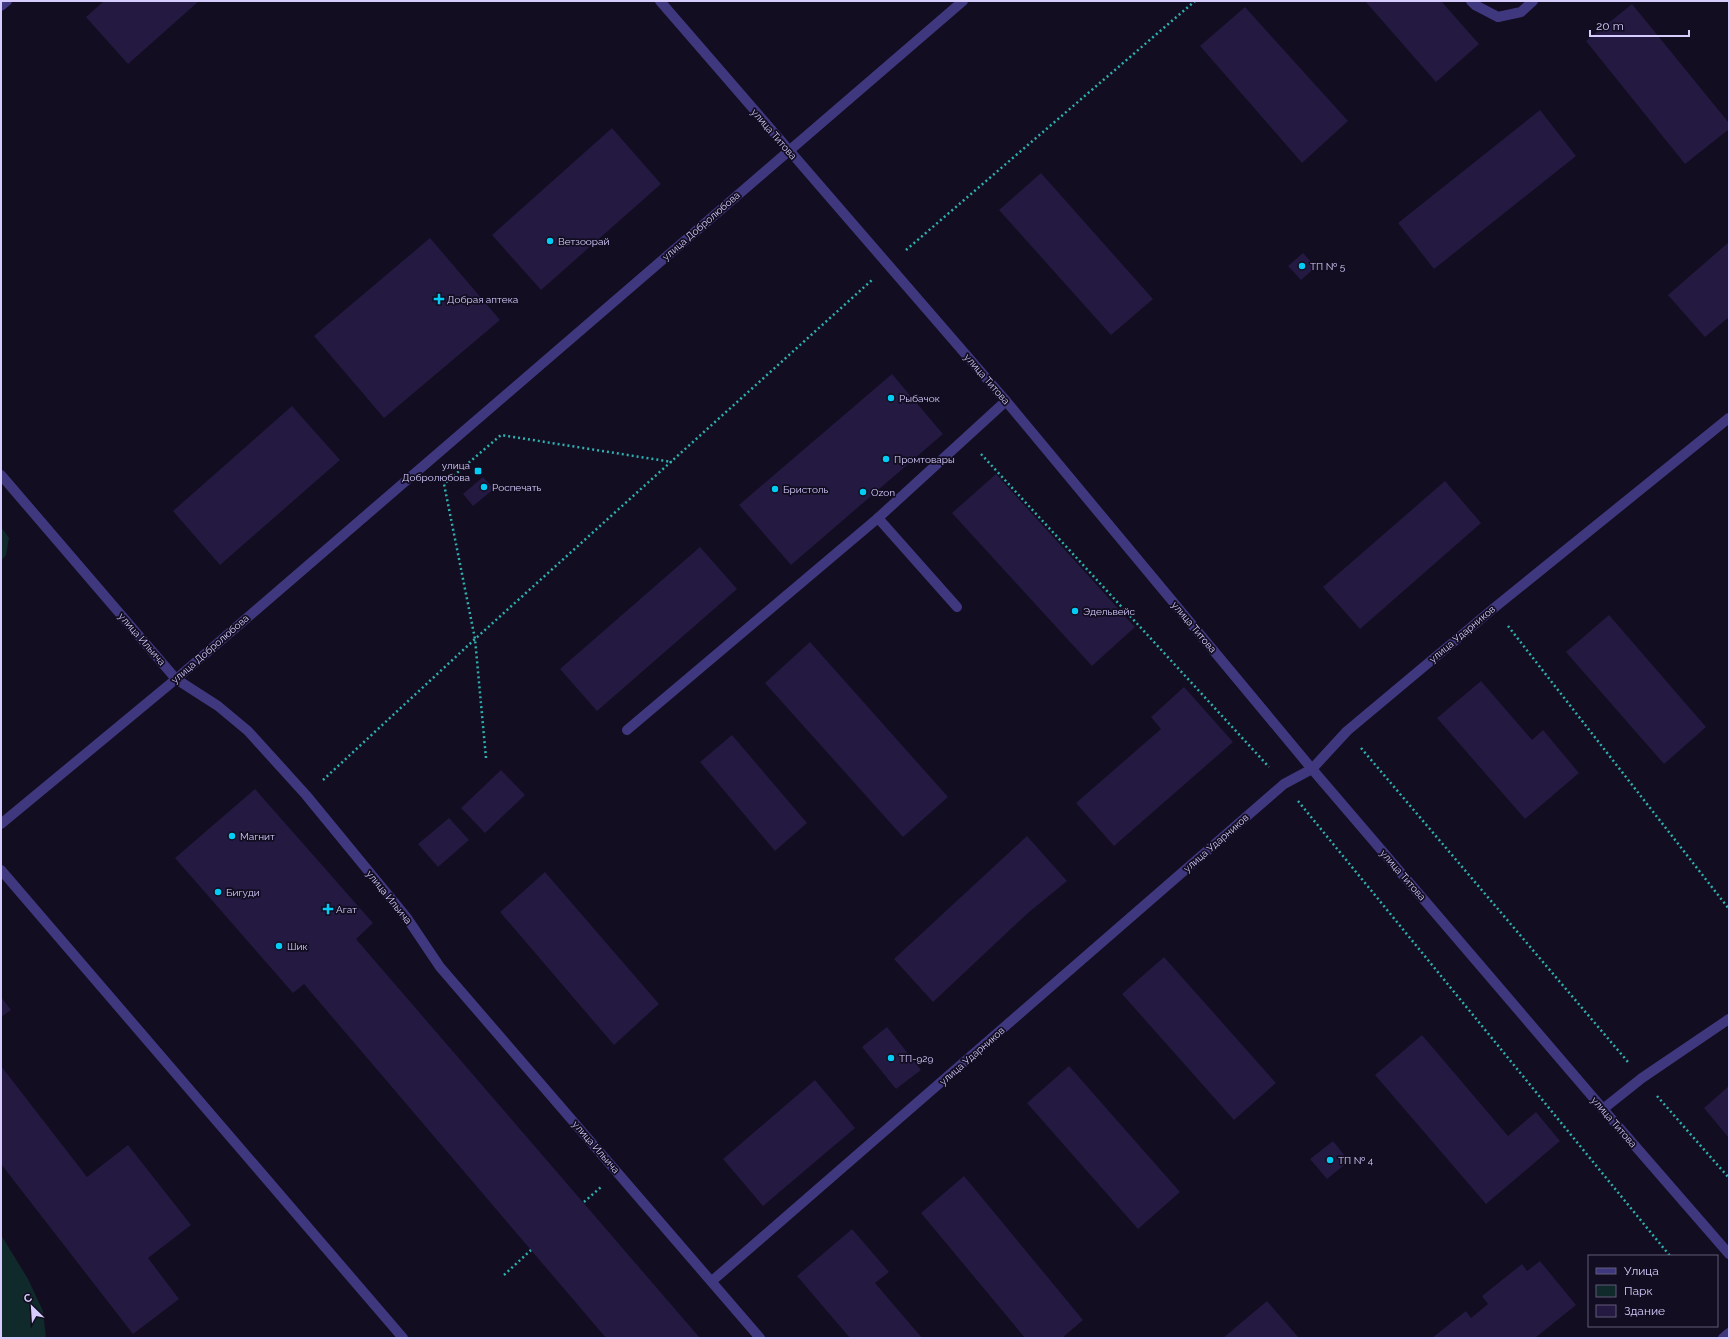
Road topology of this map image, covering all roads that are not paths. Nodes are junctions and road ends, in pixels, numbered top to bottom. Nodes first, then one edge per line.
1 (7, 1) edge
2 (660, 1) edge
3 (963, 1) edge
4 (1471, 1) edge
5 (1533, 1) edge
6 (1, 6) edge
7 (788, 150) junction
8 (1006, 401) junction
9 (1729, 418) edge
10 (1, 475) edge
11 (878, 518) junction
12 (957, 607) dead end
13 (176, 679) junction
14 (627, 730) dead end
15 (1312, 769) junction
16 (1, 824) edge
17 (1, 870) edge
18 (1729, 1019) edge
19 (1602, 1109) junction
20 (1729, 1254) edge
21 (712, 1281) junction
22 (1729, 1332) edge
23 (403, 1338) edge
24 (760, 1338) edge
25 (1723, 1338) edge

1 - 6 street
2 - 7 street, улица Титова
3 - 7 street, улица Добролюбова
4 - 5 street
7 - 8 street, улица Титова
7 - 13 street, улица Добролюбова
8 - 11 street
8 - 15 street, улица Титова
9 - 15 street, улица Ударников
10 - 13 street, улица Ильича
11 - 12 street
11 - 14 street
13 - 16 street, улица Добролюбова
13 - 21 street, улица Ильича
15 - 19 street, улица Титова
15 - 21 street, улица Ударников
17 - 23 street
18 - 19 street
19 - 20 street, улица Титова
21 - 24 street, улица Ильича
22 - 25 street

